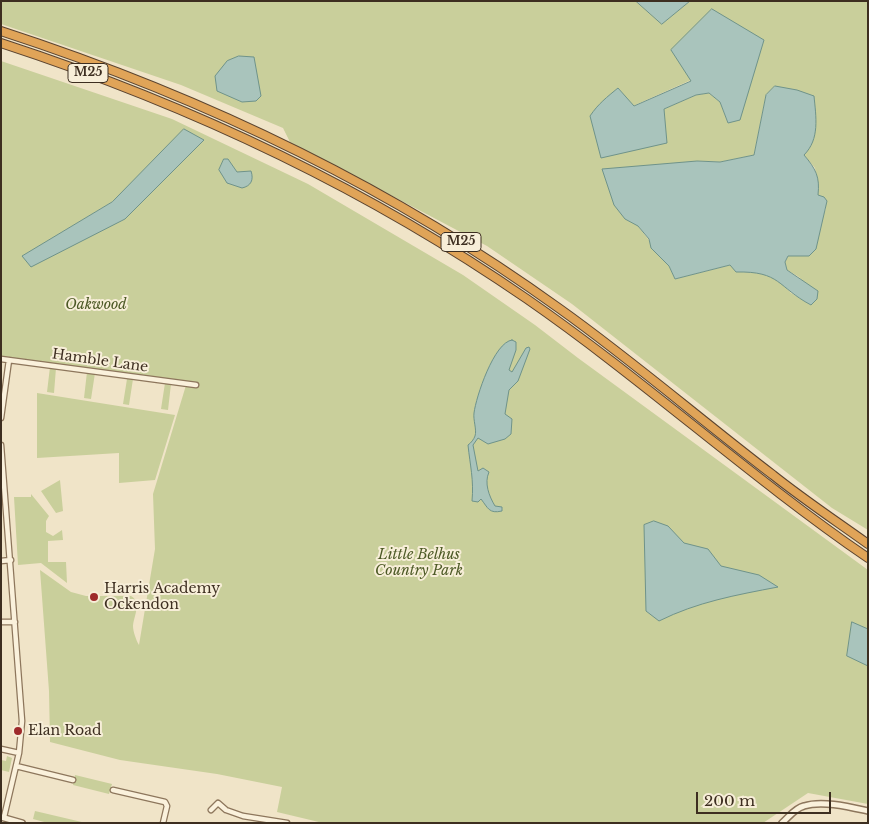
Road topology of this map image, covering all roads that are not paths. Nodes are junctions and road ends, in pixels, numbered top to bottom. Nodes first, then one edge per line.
1 (1, 31) edge
2 (1, 43) edge
3 (1, 359) edge
4 (9, 360) junction
5 (196, 385) dead end
6 (1, 418) edge
7 (1, 445) edge
8 (868, 544) edge
9 (868, 558) edge
10 (1, 560) edge
11 (11, 560) junction
12 (1, 622) edge
13 (15, 622) junction
14 (1, 749) edge
15 (19, 753) junction
16 (16, 766) junction
17 (73, 780) dead end
18 (112, 790) dead end
19 (211, 810) dead end
20 (868, 811) edge
21 (2, 817) edge
22 (22, 823) edge
23 (164, 823) edge
24 (287, 823) edge
25 (782, 823) edge

1 - 8 highway, M25
2 - 9 highway, M25
3 - 4 street, Hamble Lane
4 - 5 street, Hamble Lane
4 - 6 street
7 - 11 street
10 - 11 street
11 - 13 street
12 - 13 street
13 - 15 street
14 - 15 street
15 - 16 street
16 - 17 street
16 - 21 street
18 - 23 street
19 - 24 street
20 - 25 street
21 - 22 street

